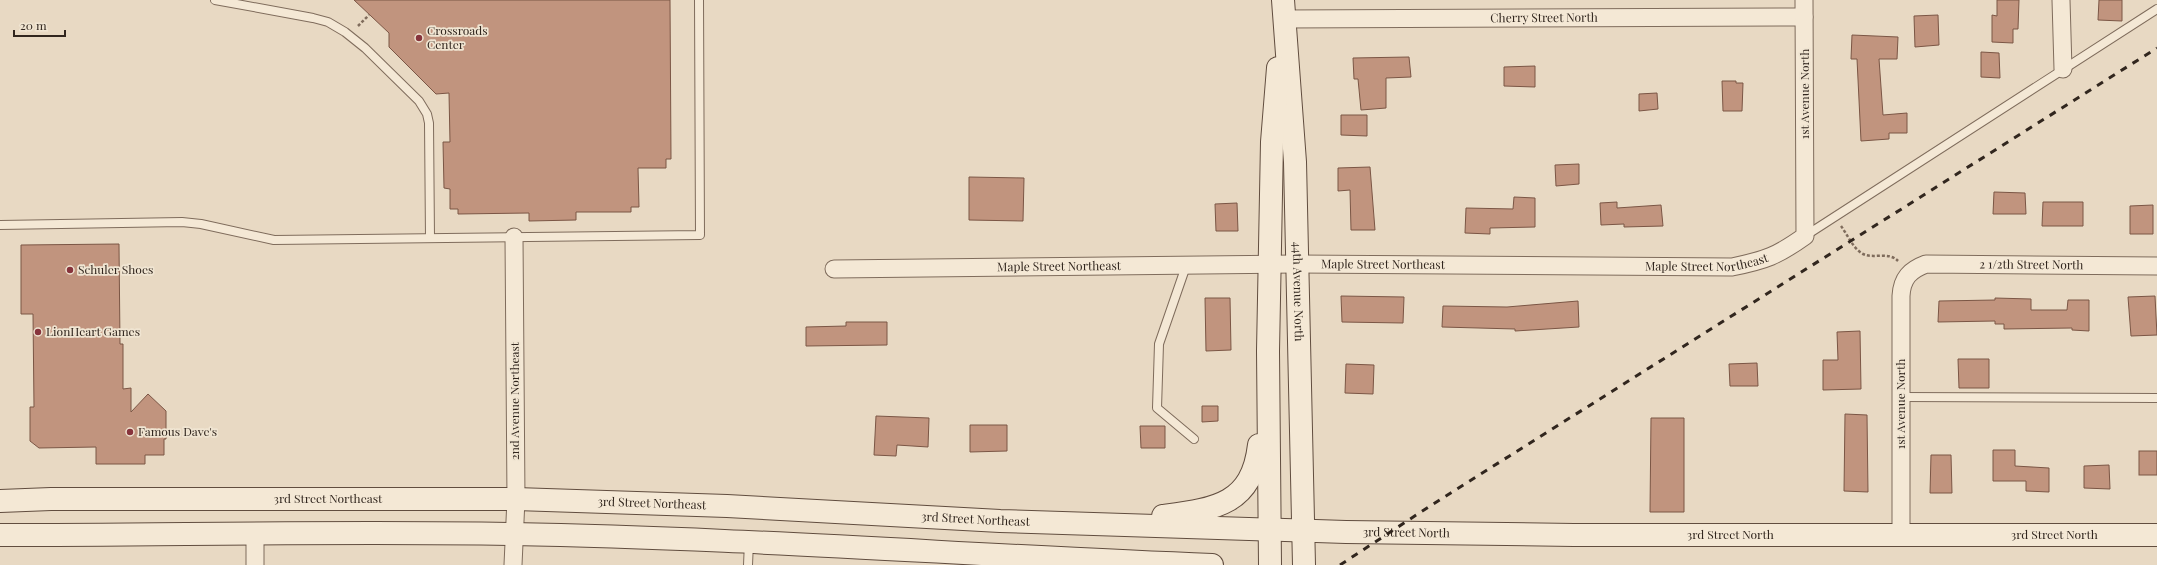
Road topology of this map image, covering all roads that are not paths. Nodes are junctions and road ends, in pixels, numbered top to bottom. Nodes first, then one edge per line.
1 (215, 0) edge
2 (699, 0) edge
3 (1804, 0) edge
4 (2061, 0) edge
5 (2157, 9) edge
6 (1283, 10) edge
7 (1804, 17) junction
8 (2064, 69) junction
9 (0, 225) edge
10 (1805, 236) junction
11 (514, 237) junction
12 (430, 238) junction
13 (1297, 264) junction
14 (1270, 265) junction
15 (1186, 266) junction
16 (2157, 266) edge
17 (834, 269) dead end
18 (1905, 269) joint
19 (1269, 320) junction
20 (1901, 397) junction
21 (2157, 398) edge
22 (1194, 440) dead end
23 (516, 499) junction
24 (0, 501) edge
25 (1021, 522) junction
26 (1270, 529) junction
27 (1303, 530) junction
28 (254, 533) junction
29 (0, 534) edge
30 (513, 534) junction
31 (1901, 536) junction
32 (2157, 536) edge
33 (749, 542) junction
34 (1001, 560) edge
35 (1089, 563) edge
36 (255, 565) edge
37 (513, 565) edge
38 (748, 565) edge
39 (1122, 565) edge
40 (1212, 565) edge
41 (1270, 565) edge
42 (1304, 565) edge

1 - 12 lane
2 - 11 lane
3 - 7 street, 1st Avenue North
4 - 8 street
5 - 8 lane
6 - 7 street, Cherry Street North
6 - 13 main road, 44th Avenue North
6 - 14 main road
7 - 10 street, 1st Avenue North
8 - 10 lane
9 - 12 lane
10 - 13 street, Maple Street Northeast
11 - 12 lane
11 - 23 street, 2nd Avenue Northeast
13 - 14 street, Maple Street Northeast
13 - 27 main road, 44th Avenue North
14 - 15 street, Maple Street Northeast
14 - 19 main road
15 - 17 street, Maple Street Northeast
15 - 22 lane
16 - 18 street, 2 1/2th Street North
18 - 20 street, 1st Avenue North
19 - 25 main road
19 - 26 main road
20 - 21 lane
20 - 31 street, 1st Avenue North
23 - 24 main road, 3rd Street Northeast
23 - 25 main road, 3rd Street Northeast
23 - 30 street, 2nd Avenue Northeast
25 - 26 main road, 3rd Street Northeast
26 - 27 main road, 3rd Street Northeast
26 - 41 main road
27 - 31 main road, 3rd Street North
27 - 42 main road, 44th Avenue North
28 - 29 main road
28 - 30 main road
28 - 36 street
30 - 33 main road
30 - 37 street, 2nd Avenue Northeast
31 - 32 main road, 3rd Street North
33 - 34 main road
33 - 38 lane
34 - 35 main road
35 - 39 main road
35 - 40 main road

